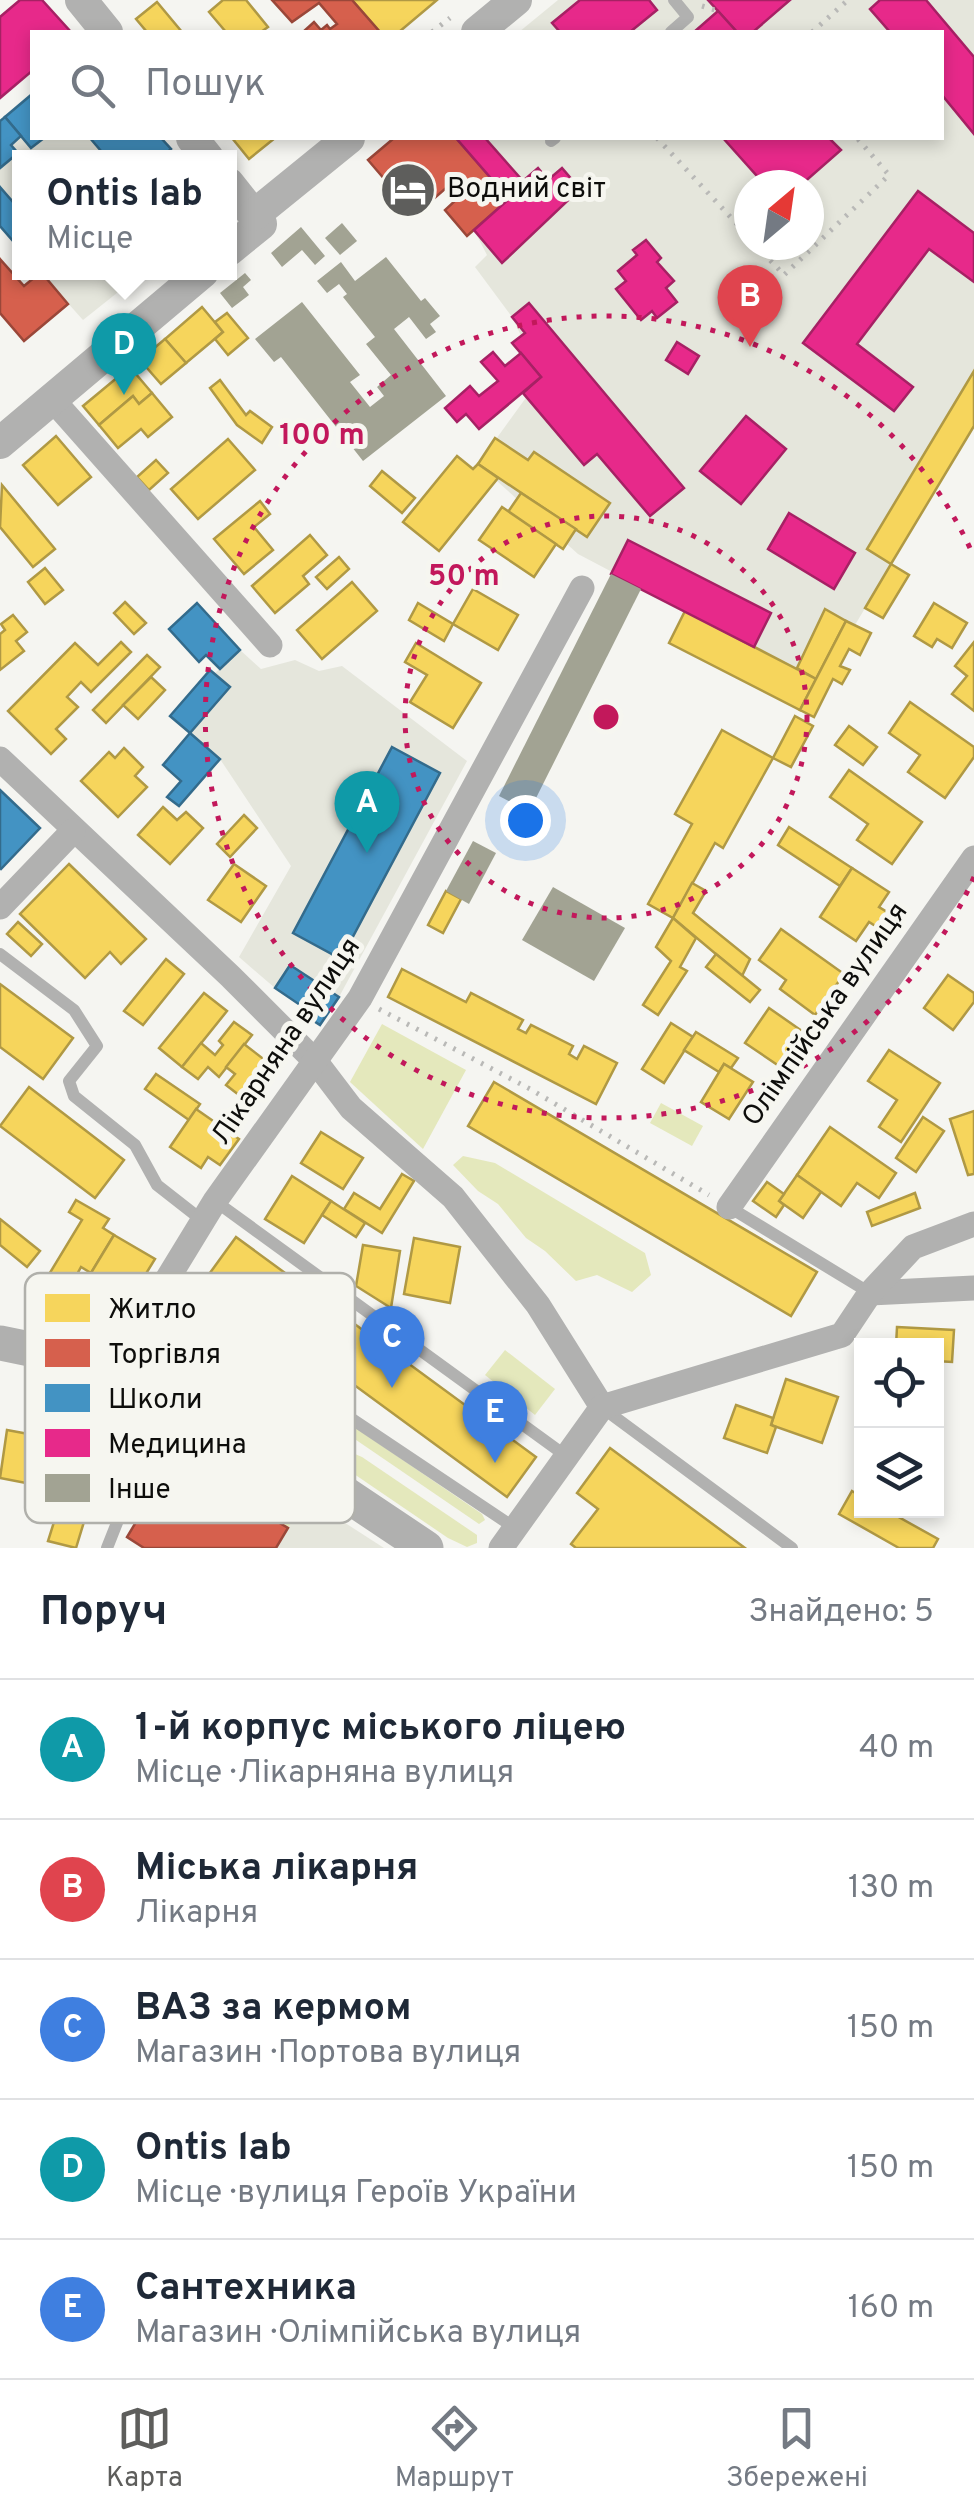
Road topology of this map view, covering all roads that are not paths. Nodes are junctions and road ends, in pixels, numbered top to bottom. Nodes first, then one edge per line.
1 (81, 0) edge
2 (516, 0) edge
3 (674, 0) edge
4 (105, 30) edge
5 (479, 30) edge
6 (673, 30) edge
7 (347, 140) edge
8 (237, 194) edge
9 (254, 215) junction
10 (237, 244) edge
11 (193, 280) edge
12 (52, 399) junction
13 (0, 442) edge
14 (582, 588) dead end
15 (270, 644) dead end
16 (0, 759) edge
17 (74, 831) junction
18 (974, 858) edge
19 (0, 906) edge
20 (0, 954) edge
21 (316, 1062) junction
22 (729, 1206) joint
23 (209, 1211) junction
24 (974, 1224) edge
25 (171, 1273) edge
26 (299, 1273) edge
27 (974, 1288) edge
28 (870, 1293) junction
29 (355, 1311) edge
30 (0, 1343) edge
31 (25, 1348) edge
32 (602, 1407) junction
33 (355, 1423) edge
34 (566, 1456) junction
35 (355, 1500) edge
36 (117, 1523) edge
37 (508, 1538) edge
38 (107, 1548) edge
39 (426, 1548) edge
40 (792, 1548) edge

1 - 4 street
2 - 5 street
3 - 6 lane
7 - 9 street
8 - 9 street
9 - 10 street
11 - 12 street
12 - 13 street
12 - 15 street
14 - 21 street, Лікарняна вулиця
16 - 17 street
17 - 19 street
17 - 21 street
18 - 22 street, Олімпійська вулиця
20 - 23 lane
21 - 23 street, Лікарняна вулиця
21 - 32 street
22 - 28 lane
23 - 25 street, Лікарняна вулиця
23 - 26 lane
24 - 28 street
27 - 28 street
28 - 32 street
29 - 34 lane
30 - 31 main road
32 - 34 street
32 - 40 lane
33 - 37 lane
34 - 37 street
35 - 39 main road
36 - 38 lane

